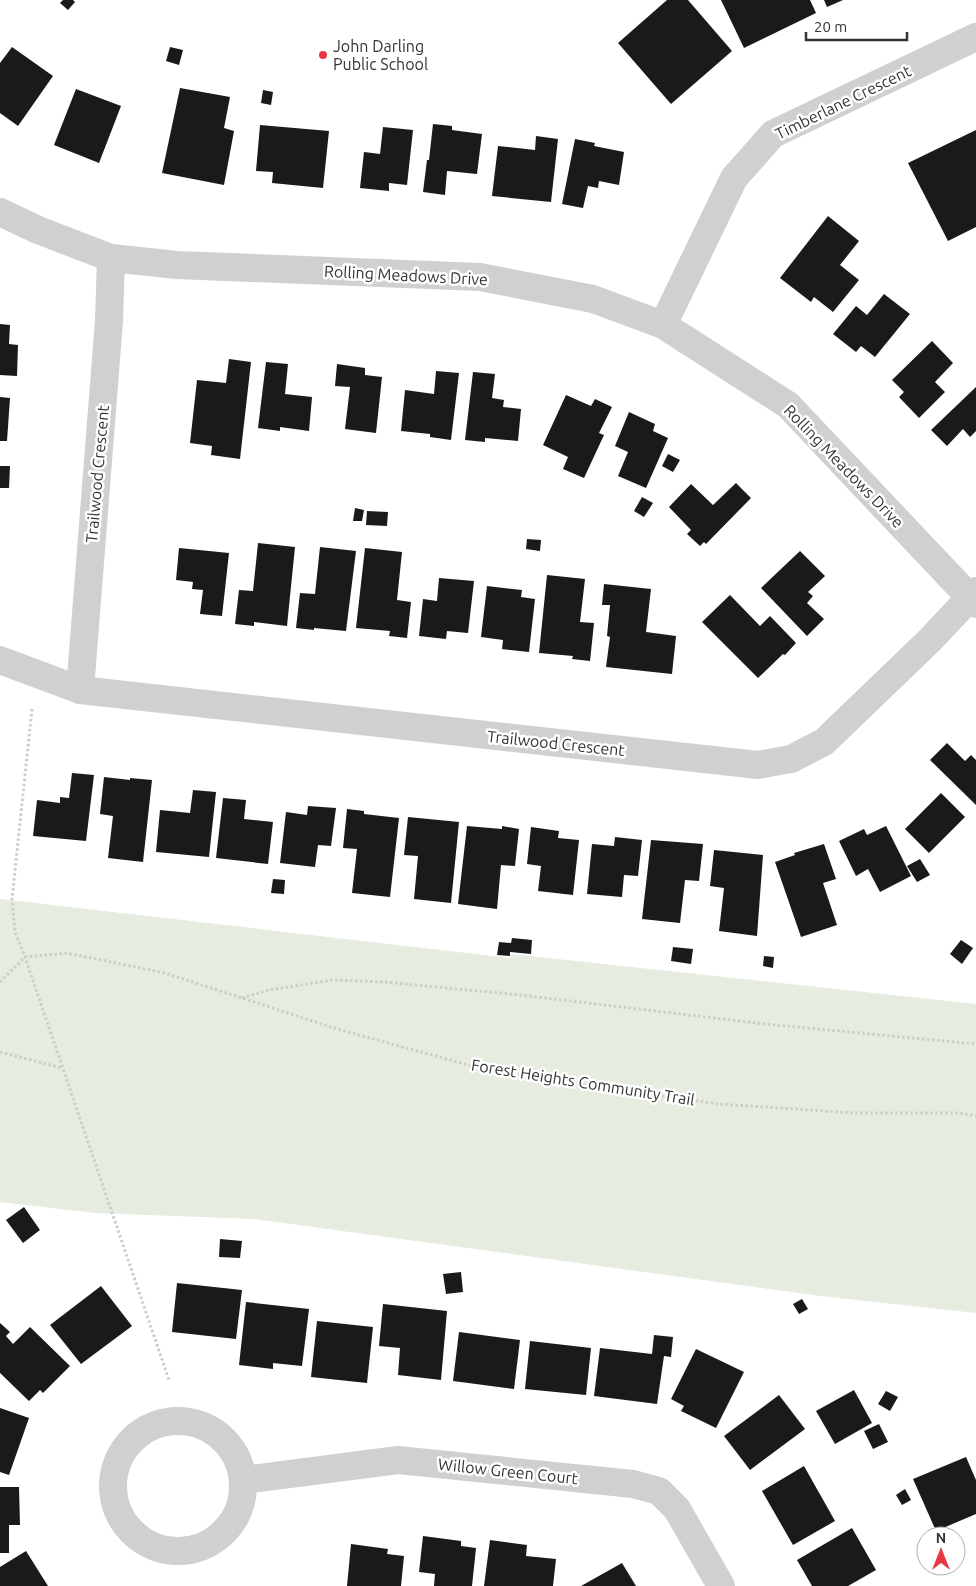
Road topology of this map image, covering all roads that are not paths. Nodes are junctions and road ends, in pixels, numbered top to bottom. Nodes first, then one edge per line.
1 (976, 36) edge
2 (0, 212) edge
3 (111, 258) junction
4 (663, 325) junction
5 (974, 598) edge
6 (0, 660) edge
7 (80, 690) junction
8 (243, 1480) junction
9 (721, 1586) edge

1 - 4 street, Timberlane Crescent
2 - 3 street, Rolling Meadows Drive
3 - 4 street, Rolling Meadows Drive
3 - 7 street, Trailwood Crescent
4 - 5 street, Rolling Meadows Drive
5 - 7 street, Trailwood Crescent
6 - 7 street, Trailwood Crescent
8 - 8 street
8 - 9 street, Willow Green Court

